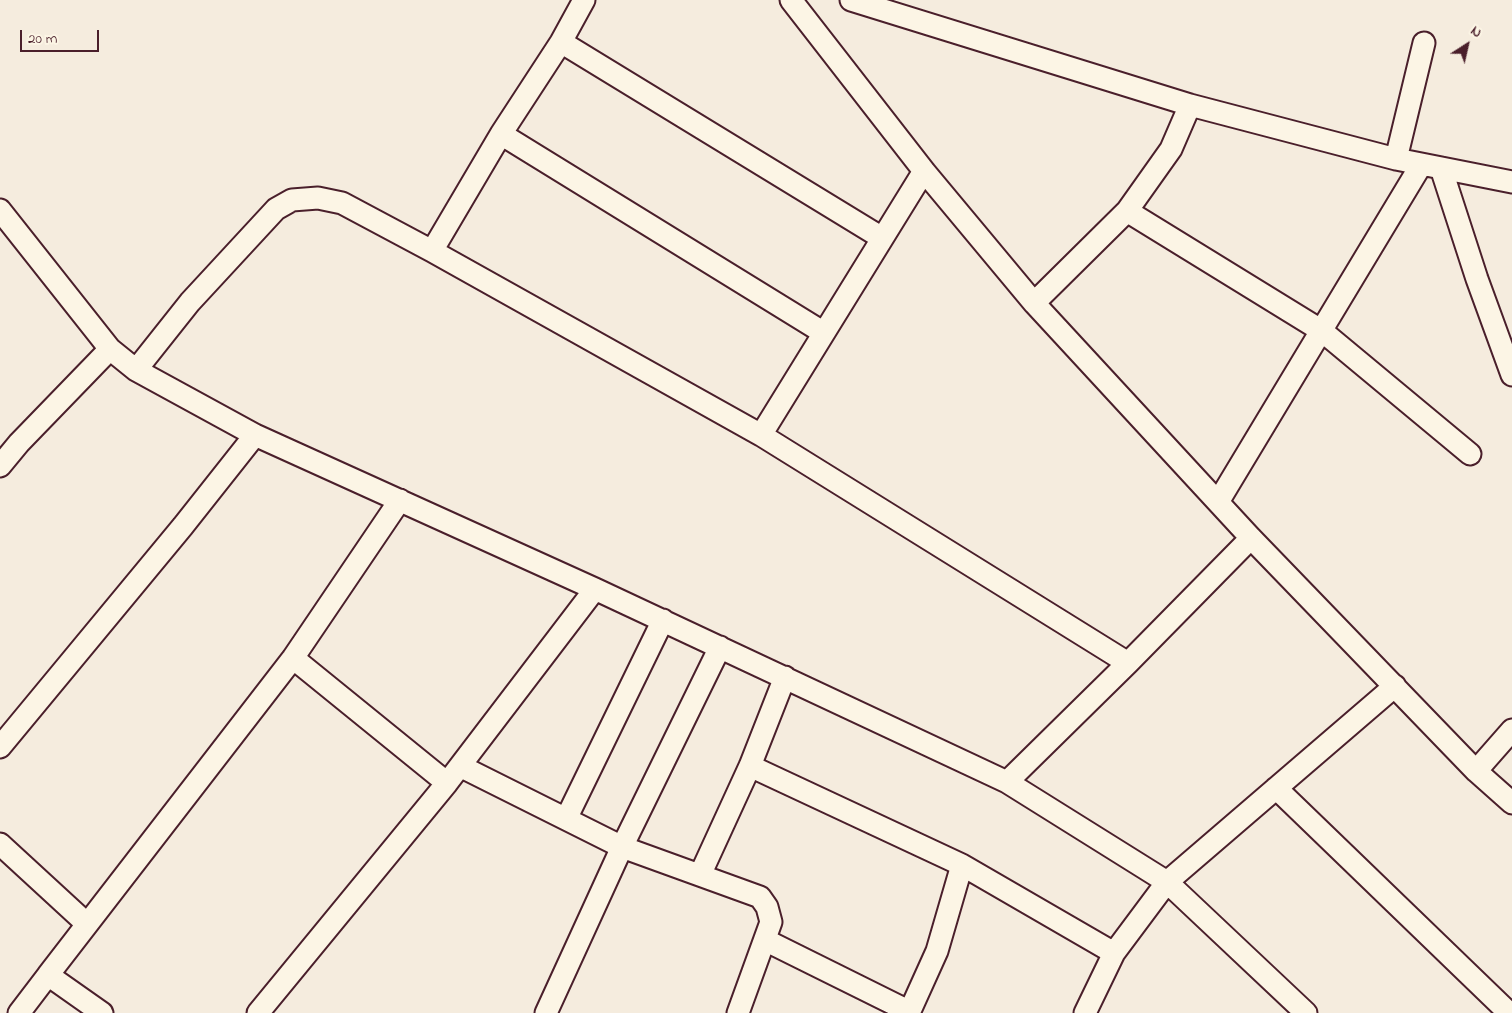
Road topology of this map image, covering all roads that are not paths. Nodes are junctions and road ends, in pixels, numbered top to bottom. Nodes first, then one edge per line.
1 (584, 0) edge
2 (792, 0) edge
3 (851, 0) edge
4 (561, 42) junction
5 (1424, 43) dead end
6 (1190, 105) junction
7 (501, 134) junction
8 (1396, 159) junction
9 (1431, 166) junction
10 (924, 171) junction
11 (1512, 182) edge
12 (0, 210) edge
13 (1127, 211) junction
14 (882, 238) junction
15 (432, 251) junction
16 (1034, 303) junction
17 (1322, 331) junction
18 (824, 333) junction
19 (110, 349) junction
20 (136, 370) junction
21 (1512, 375) edge
22 (255, 435) junction
23 (762, 435) junction
24 (1470, 454) dead end
25 (0, 466) edge
26 (400, 500) junction
27 (1218, 502) junction
28 (1251, 538) junction
29 (595, 589) junction
30 (663, 620) junction
31 (720, 647) junction
32 (293, 658) junction
33 (1128, 663) junction
34 (785, 677) junction
35 (1395, 686) junction
36 (1512, 730) edge
37 (0, 747) edge
38 (460, 766) junction
39 (750, 766) junction
40 (1476, 771) junction
41 (1007, 782) junction
42 (447, 783) junction
43 (1276, 788) junction
44 (1512, 803) edge
45 (566, 819) junction
46 (0, 844) edge
47 (622, 847) junction
48 (962, 865) junction
49 (700, 875) junction
50 (1167, 882) junction
51 (87, 924) junction
52 (765, 940) junction
53 (1114, 952) junction
54 (48, 975) junction
55 (268, 1010) edge
56 (910, 1012) edge
57 (19, 1013) edge
58 (102, 1013) edge
59 (546, 1013) edge
60 (738, 1013) edge
61 (1085, 1013) edge
62 (1306, 1013) edge
63 (1509, 1013) edge

1 - 4 street
2 - 10 street
3 - 6 street
4 - 7 street
4 - 14 street
5 - 8 street
6 - 8 street
6 - 13 street
7 - 15 street
7 - 18 street
8 - 9 street
9 - 11 street
9 - 17 street
9 - 21 street
10 - 14 street
10 - 16 street
12 - 19 street
13 - 16 street
13 - 17 street
14 - 18 street
15 - 20 street
15 - 23 street
16 - 27 street
17 - 24 street
17 - 27 street
18 - 23 street
19 - 20 street
19 - 25 street
20 - 22 street
22 - 26 street
22 - 37 street
23 - 33 street
26 - 29 street
26 - 32 street
27 - 28 street
28 - 33 street
28 - 35 street
29 - 30 street
29 - 38 street
30 - 31 street
30 - 45 street
31 - 34 street
31 - 47 street
32 - 42 street
32 - 51 street
33 - 41 street
34 - 39 street
34 - 41 street
35 - 40 street
35 - 43 street
36 - 40 street
38 - 42 street
38 - 45 street
39 - 48 street
39 - 49 street
40 - 44 street
41 - 50 street
42 - 55 street
43 - 50 street
43 - 63 street
45 - 47 street
46 - 51 street
47 - 49 street
47 - 59 street
48 - 53 street
48 - 56 street
49 - 52 street
50 - 53 street
50 - 62 street
51 - 54 street
52 - 56 street
52 - 60 street
53 - 61 street
54 - 57 street
54 - 58 street

